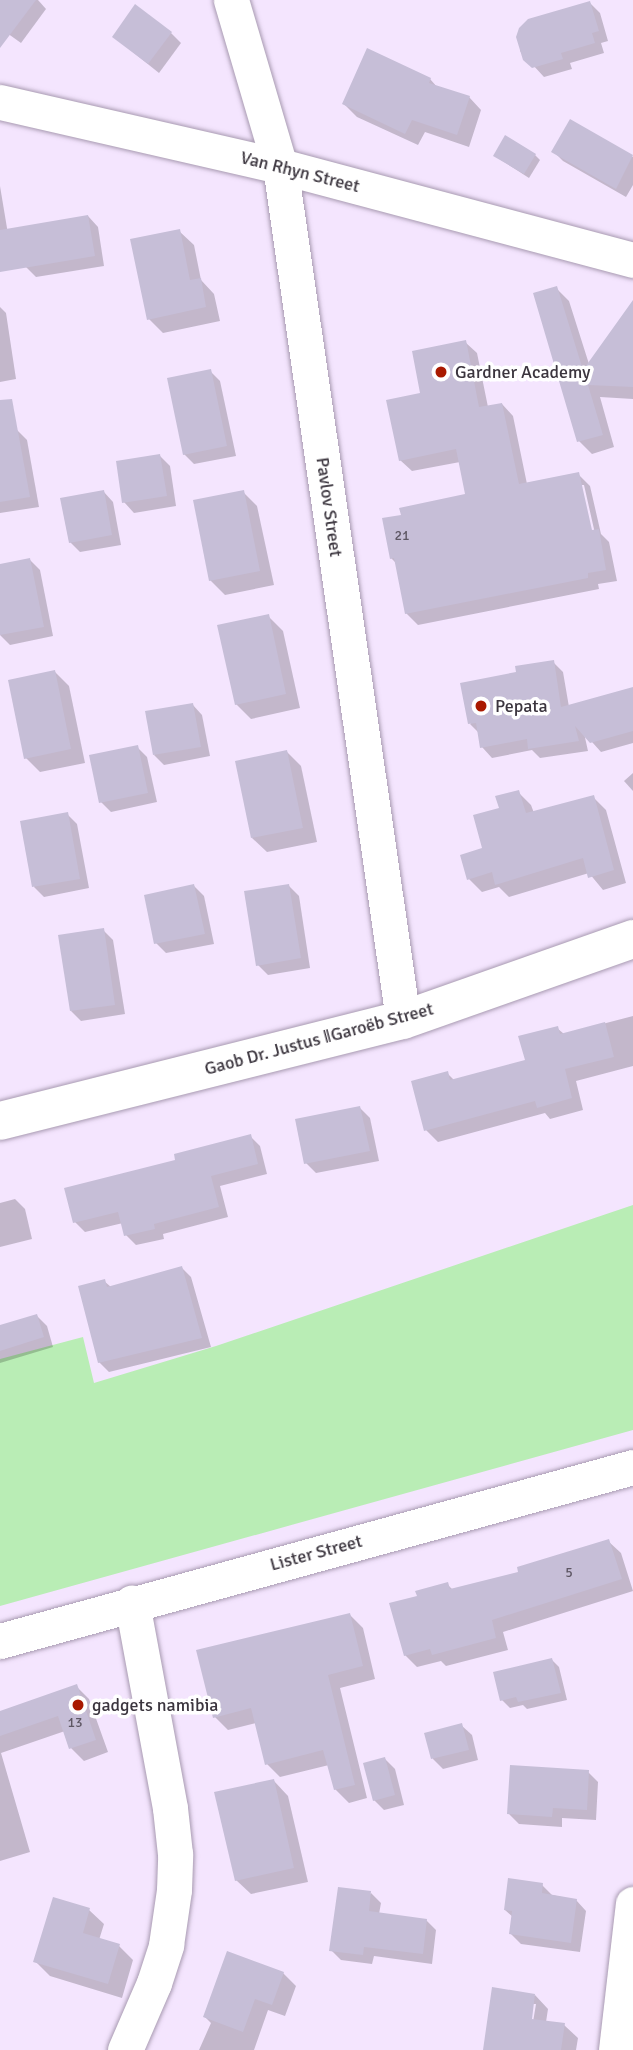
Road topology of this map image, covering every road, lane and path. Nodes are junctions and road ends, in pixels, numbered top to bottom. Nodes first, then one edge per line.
1 (231, 0) edge
2 (0, 102) edge
3 (280, 166) junction
4 (633, 232) edge
5 (598, 249) junction
6 (633, 260) edge
7 (633, 939) edge
8 (403, 1020) junction
9 (0, 1121) edge
10 (633, 1467) edge
11 (132, 1602) junction
12 (0, 1641) edge
13 (633, 1904) edge
14 (125, 2050) edge
15 (617, 2050) edge

1 - 3 street, Pavlov Street
2 - 3 street, Van Rhyn Street
3 - 5 street, Van Rhyn Street
3 - 8 street, Pavlov Street
4 - 5 street
5 - 6 street, Van Rhyn Street
7 - 8 street, Gaob Dr. Justus ǁGaroëb Street
8 - 9 street, Gaob Dr. Justus ǁGaroëb Street
10 - 11 street, Lister Street
11 - 12 street, Lister Street
11 - 14 street
13 - 15 street

